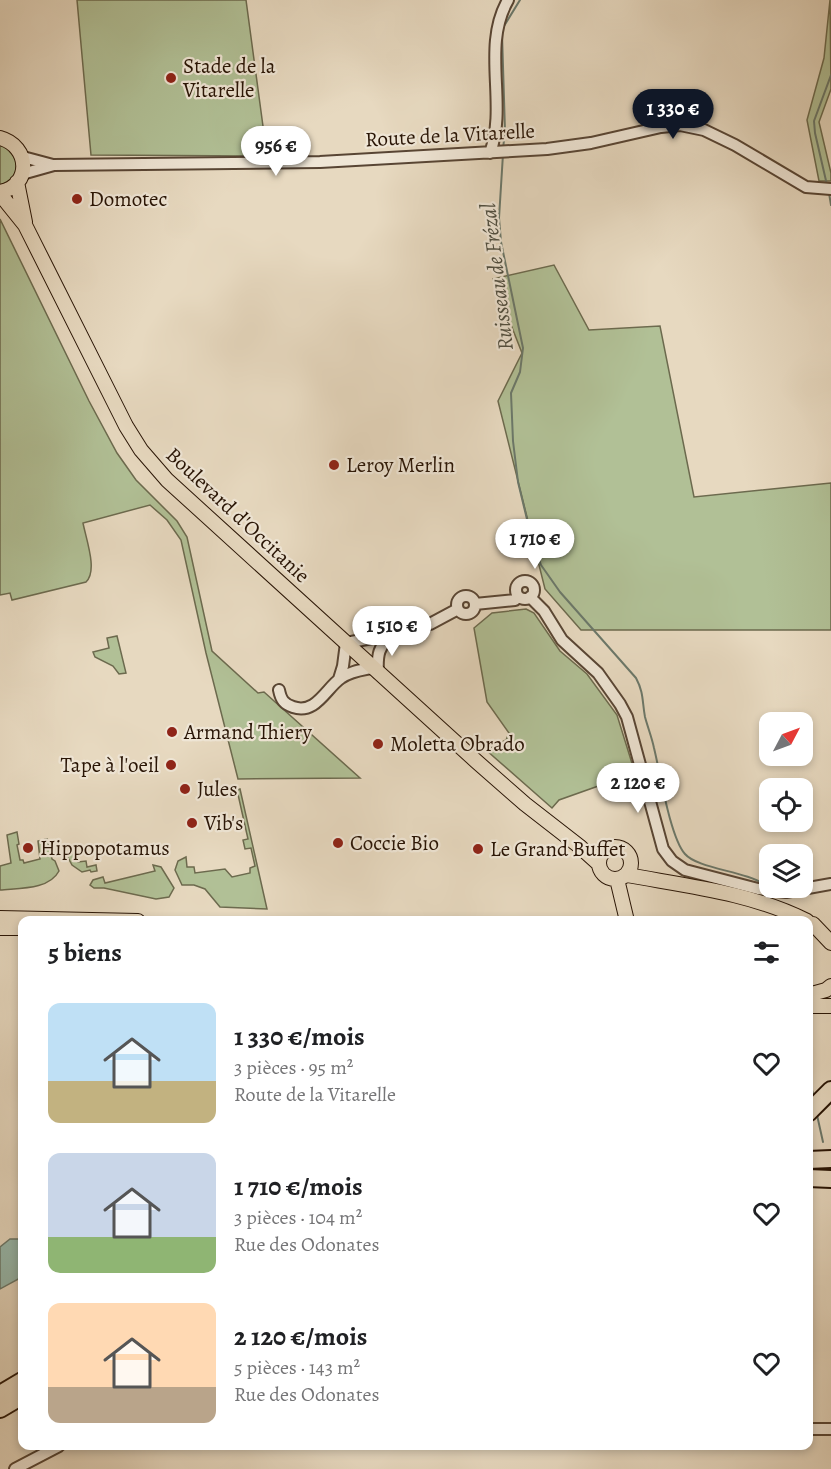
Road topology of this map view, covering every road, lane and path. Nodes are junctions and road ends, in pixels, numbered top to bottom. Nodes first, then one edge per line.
1 (508, 0) edge
2 (0, 138) edge
3 (493, 153) junction
4 (22, 158) junction
5 (54, 165) junction
6 (20, 178) junction
7 (827, 189) edge
8 (0, 193) edge
9 (26, 225) junction
10 (393, 634) junction
11 (346, 643) junction
12 (375, 670) junction
13 (339, 679) junction
14 (279, 690) dead end
15 (602, 858) junction
16 (625, 872) junction
17 (831, 884) edge
18 (627, 916) edge
19 (798, 916) edge
20 (0, 918) edge
21 (18, 918) edge
22 (813, 923) edge
23 (813, 925) edge
24 (0, 928) edge
25 (18, 928) edge
26 (831, 931) edge
27 (831, 943) edge
28 (831, 986) edge
29 (813, 994) edge
30 (813, 1006) edge
31 (831, 1006) edge
32 (831, 1090) edge
33 (813, 1108) edge
34 (813, 1160) edge
35 (831, 1160) edge
36 (831, 1172) edge
37 (813, 1173) edge
38 (813, 1178) edge
39 (831, 1179) edge
40 (18, 1383) edge
41 (0, 1394) edge
42 (18, 1398) edge
43 (0, 1409) edge
44 (813, 1429) edge
45 (831, 1429) edge
46 (51, 1450) edge
47 (15, 1469) edge

1 - 3 street
2 - 4 main road
3 - 5 street, Route de la Vitarelle
3 - 7 street, Route de la Vitarelle
4 - 5 street, Route de la Vitarelle
4 - 6 main road, Boulevard d'Occitanie
5 - 6 street, Route de la Vitarelle
6 - 8 main road
6 - 9 main road, Boulevard d'Occitanie
8 - 9 main road, Boulevard d'Occitanie
9 - 11 main road, Boulevard d'Occitanie
10 - 11 street
10 - 12 street
10 - 17 street
11 - 12 main road, Boulevard d'Occitanie
11 - 13 street
12 - 13 street
12 - 15 main road, Boulevard d'Occitanie
13 - 14 street
15 - 16 main road, Boulevard d'Occitanie
15 - 16 main road, Boulevard d'Occitanie
16 - 18 main road
16 - 19 main road, Boulevard d'Occitanie
20 - 21 main road
22 - 26 main road, Boulevard d'Occitanie
23 - 27 main road, Boulevard d'Occitanie
24 - 25 main road
28 - 29 main road
30 - 31 main road
32 - 33 highway
34 - 35 highway
36 - 37 highway
38 - 39 highway
40 - 41 highway
42 - 43 highway
44 - 45 street
46 - 47 street

